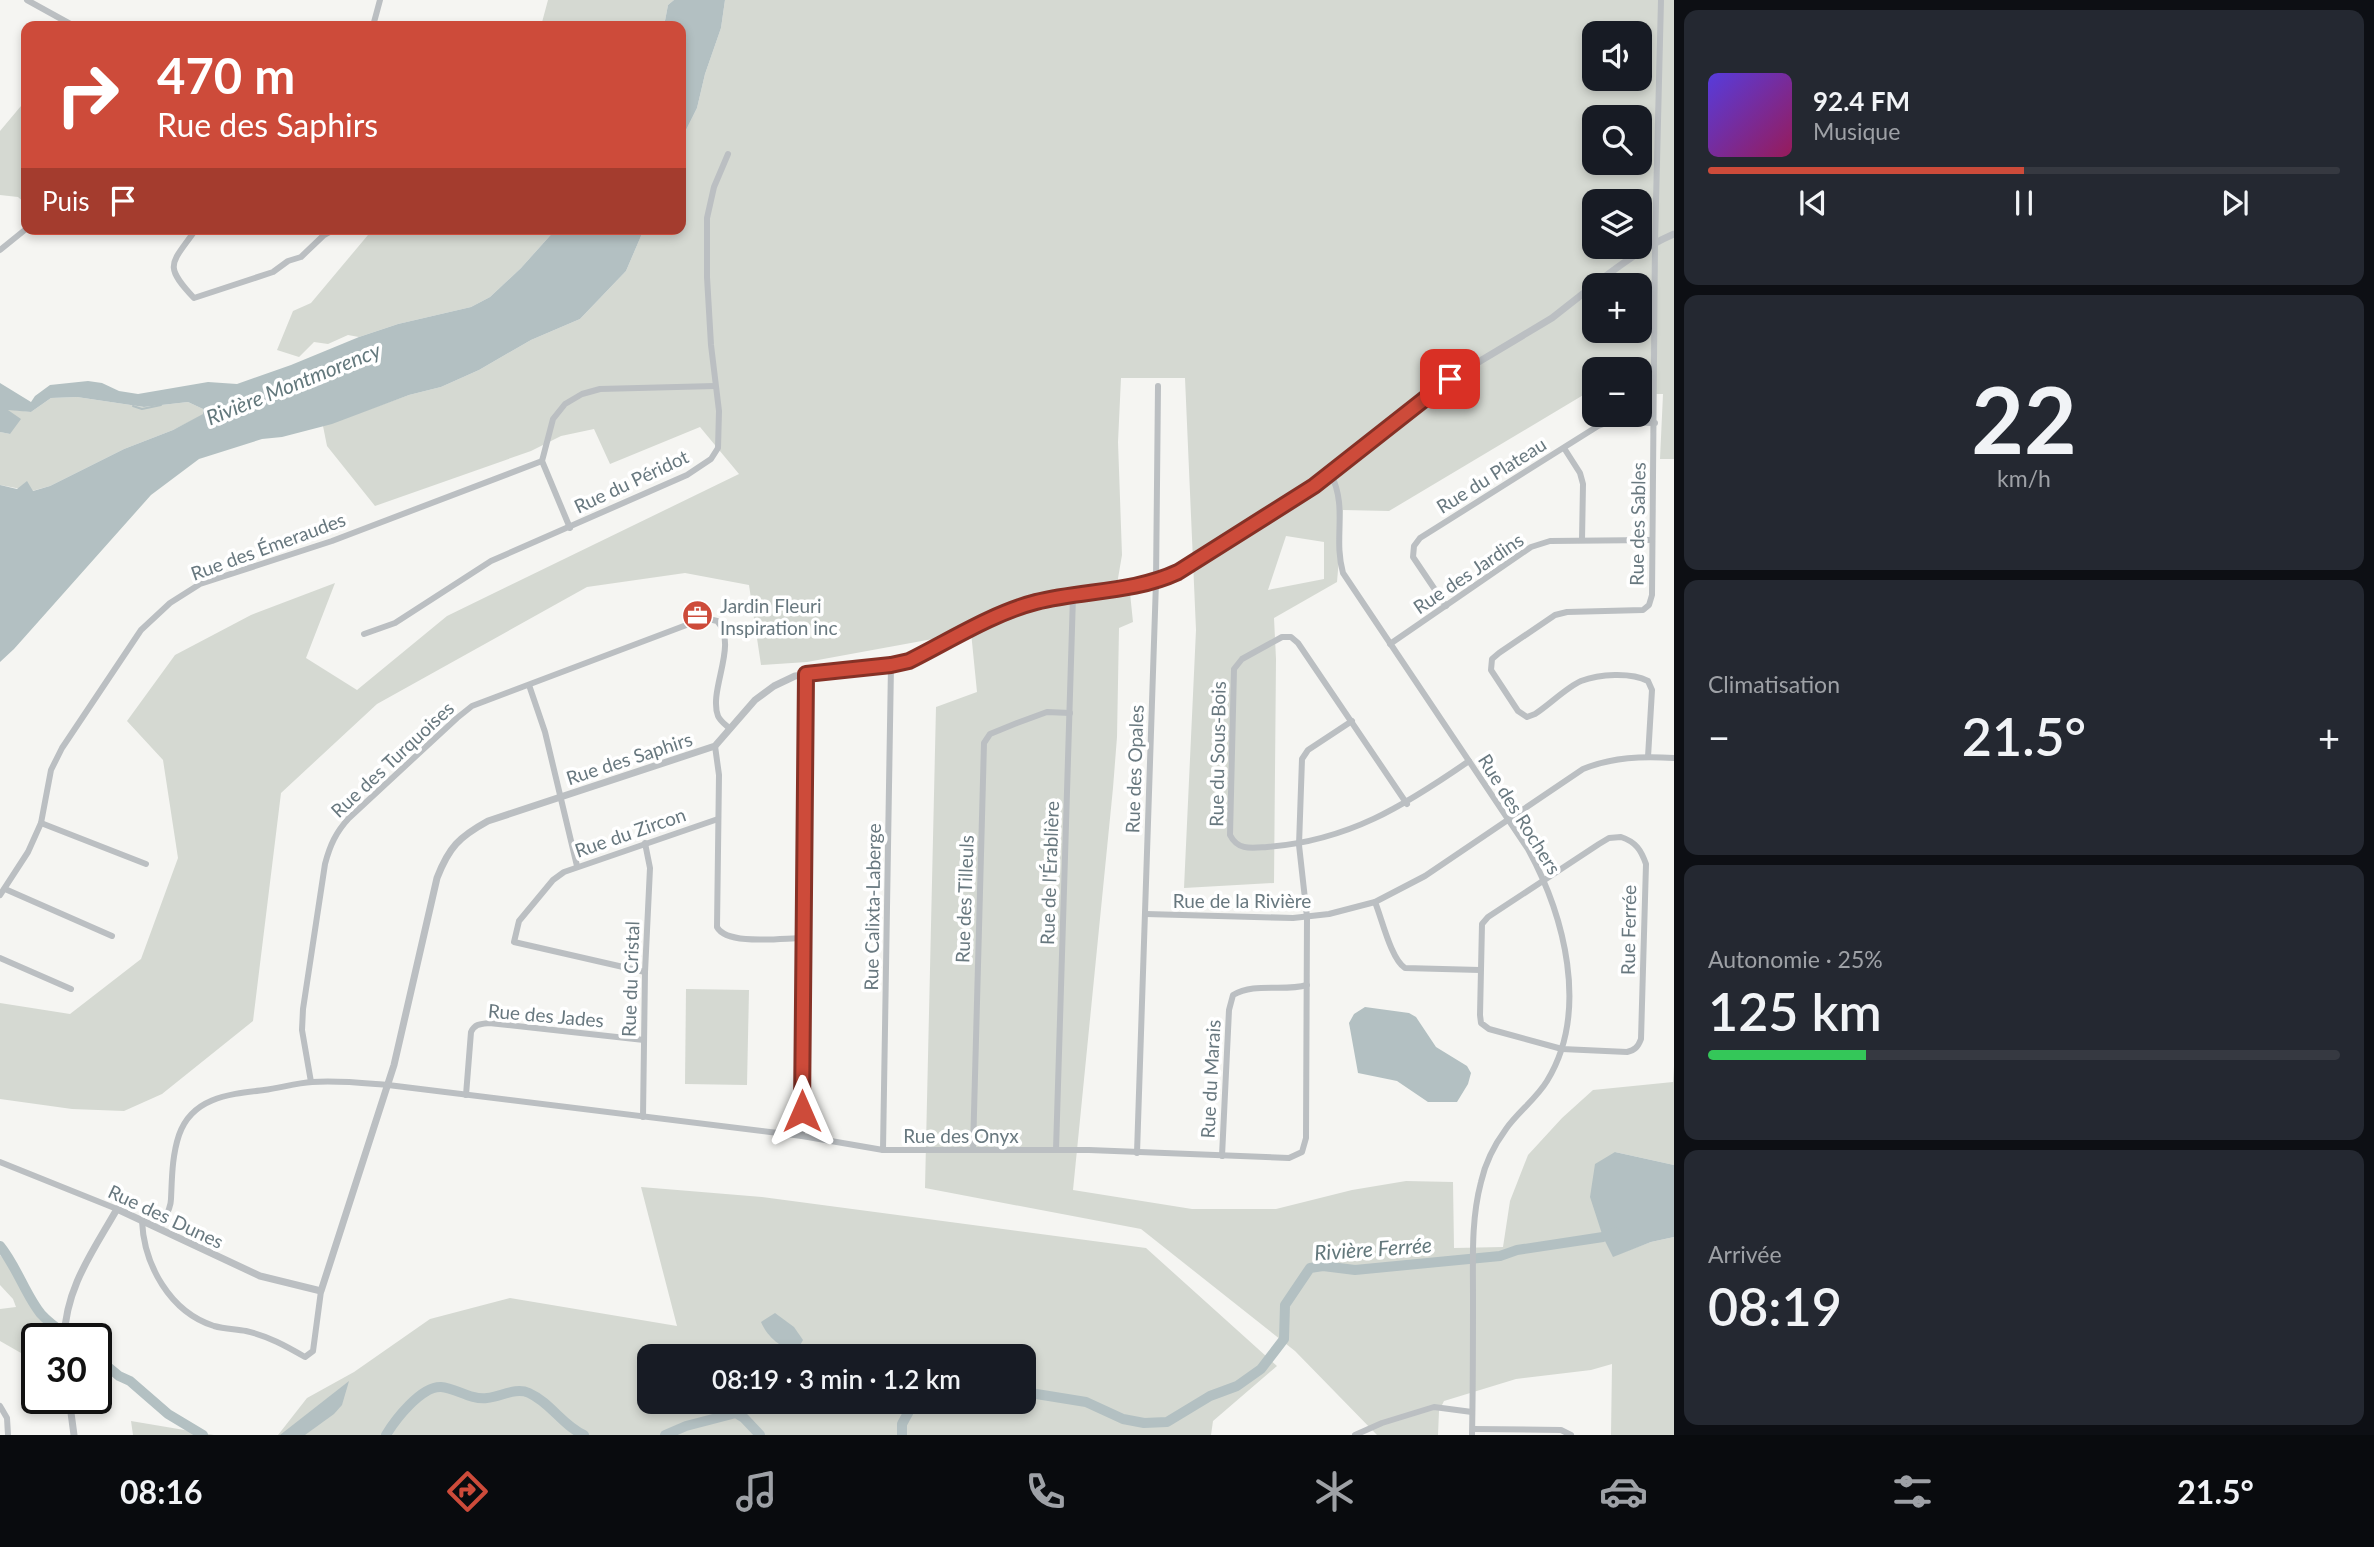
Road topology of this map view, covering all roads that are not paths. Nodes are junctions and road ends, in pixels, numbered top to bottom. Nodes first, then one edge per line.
1 (27, 0) edge
2 (380, 0) edge
3 (1661, 0) edge
4 (65, 21) edge
5 (374, 21) edge
6 (729, 154) dead end
7 (21, 233) edge
8 (1674, 234) edge
9 (192, 235) edge
10 (324, 235) edge
11 (1655, 242) junction
12 (0, 250) edge
13 (1609, 273) edge
14 (1582, 294) edge
15 (715, 386) junction
16 (1158, 386) dead end
17 (1655, 423) junction
18 (1564, 447) junction
19 (542, 461) junction
20 (1331, 474) junction
21 (570, 528) junction
22 (1582, 540) junction
23 (1652, 540) junction
24 (1156, 582) junction
25 (1073, 596) junction
26 (1446, 606) junction
27 (364, 634) dead end
28 (1390, 644) junction
29 (891, 665) junction
30 (806, 674) junction
31 (529, 685) junction
32 (1070, 713) junction
33 (1352, 721) junction
34 (730, 729) junction
35 (715, 746) junction
36 (1648, 757) junction
37 (1674, 758) edge
38 (1469, 761) junction
39 (561, 797) junction
40 (1406, 804) junction
41 (718, 819) junction
42 (1508, 821) junction
43 (41, 823) junction
44 (645, 843) junction
45 (1298, 845) junction
46 (146, 864) dead end
47 (578, 866) junction
48 (1545, 880) junction
49 (3, 892) edge
50 (1375, 902) junction
51 (1146, 914) junction
52 (1307, 917) junction
53 (112, 936) dead end
54 (803, 938) junction
55 (0, 958) edge
56 (1480, 970) junction
57 (645, 972) junction
58 (1307, 985) junction
59 (71, 989) dead end
60 (644, 1040) junction
61 (1562, 1049) junction
62 (311, 1082) junction
63 (388, 1086) junction
64 (466, 1095) junction
65 (643, 1117) junction
66 (802, 1136) junction
67 (883, 1150) junction
68 (973, 1150) junction
69 (1056, 1150) junction
70 (1137, 1153) junction
71 (1222, 1156) junction
72 (0, 1162) edge
73 (117, 1209) junction
74 (142, 1221) junction
75 (160, 1229) junction
76 (321, 1291) junction
77 (65, 1323) edge
78 (0, 1406) edge
79 (1472, 1412) junction
80 (71, 1414) edge
81 (1473, 1432) edge
82 (8, 1435) edge
83 (74, 1435) edge
84 (1355, 1435) edge
85 (1571, 1435) edge

1 - 4 street
2 - 5 street
3 - 11 street, Rue des Sables
6 - 15 street, Rue du Péridot
7 - 12 street
8 - 11 street, Rue des Saphirs
9 - 10 street
11 - 13 street, Rue des Saphirs
11 - 17 street, Rue des Sables
14 - 20 street, Rue des Saphirs
15 - 19 street
15 - 21 street, Rue du Péridot
16 - 24 street, Rue des Opales
17 - 18 street, Rue du Plateau
17 - 23 street, Rue des Sables
18 - 22 street
18 - 26 street, Rue du Plateau
19 - 21 street
19 - 43 street, Rue des Émeraudes
20 - 24 street, Rue des Saphirs
20 - 28 street, Rue des Rochers
21 - 27 street, Rue du Péridot
22 - 23 street, Rue des Jardins
22 - 26 street, Rue des Jardins
23 - 36 street, Rue des Sables
24 - 25 street, Rue des Saphirs
24 - 51 street, Rue des Opales
25 - 29 street, Rue des Saphirs
25 - 32 street, Rue de l'Érablière
26 - 28 street, Rue des Jardins
28 - 38 street, Rue des Rochers
29 - 30 street, Rue des Saphirs
29 - 67 street, Rue Calixta-Laberge
30 - 34 street, Rue des Saphirs
30 - 54 street
31 - 34 street, Rue des Turquoises
31 - 39 street
31 - 62 street, Rue des Turquoises
32 - 68 street, Rue des Tilleuls
32 - 69 street, Rue de l'Érablière
33 - 40 street, Rue du Sous-Bois
33 - 45 street, Rue des Onyx
33 - 45 street, Rue du Sous-Bois
34 - 35 street, Rue des Saphirs
35 - 39 street, Rue des Saphirs
35 - 41 street
36 - 37 street, Rue de la Rivière
36 - 42 street, Rue de la Rivière
38 - 40 street, Rue du Sous-Bois
38 - 42 street, Rue des Rochers
39 - 47 street
39 - 63 street, Rue des Saphirs
40 - 45 street, Rue du Sous-Bois
41 - 44 street, Rue du Zircon
41 - 54 street
42 - 48 street, Rue des Rochers
42 - 50 street, Rue de la Rivière
43 - 46 street
43 - 49 street, Rue des Émeraudes
44 - 47 street, Rue du Zircon
44 - 57 street, Rue du Cristal
45 - 52 street, Rue des Onyx
47 - 57 street, Rue du Zircon
48 - 56 street, Rue Ferrée
48 - 61 street, Rue des Rochers
48 - 61 street, Rue Ferrée
49 - 53 street
50 - 52 street, Rue de la Rivière
50 - 56 street
51 - 52 street, Rue de la Rivière
51 - 70 street, Rue des Opales
52 - 58 street, Rue des Onyx
54 - 66 street
55 - 59 street
56 - 61 street, Rue Ferrée
57 - 60 street, Rue du Cristal
58 - 71 street, Rue du Marais
58 - 71 street, Rue des Onyx
60 - 64 street, Rue des Jades
60 - 65 street, Rue du Cristal
61 - 79 street, Rue des Rochers
62 - 63 street, Rue des Onyx
62 - 75 street, Rue des Onyx
63 - 64 street, Rue des Onyx
63 - 76 street, Rue des Saphirs
64 - 65 street, Rue des Onyx
65 - 66 street, Rue des Onyx
66 - 67 street, Rue des Onyx
67 - 68 street, Rue des Onyx
68 - 69 street, Rue des Onyx
69 - 70 street, Rue des Onyx
70 - 71 street, Rue des Onyx
72 - 73 street, Rue des Dunes
73 - 74 street, Rue des Dunes
73 - 77 street
74 - 75 street, Rue des Dunes
74 - 76 street, Rue des Saphirs
75 - 76 street, Rue des Dunes
78 - 82 street
79 - 81 street, Rue des Rochers
79 - 84 street
80 - 83 street
81 - 85 street

